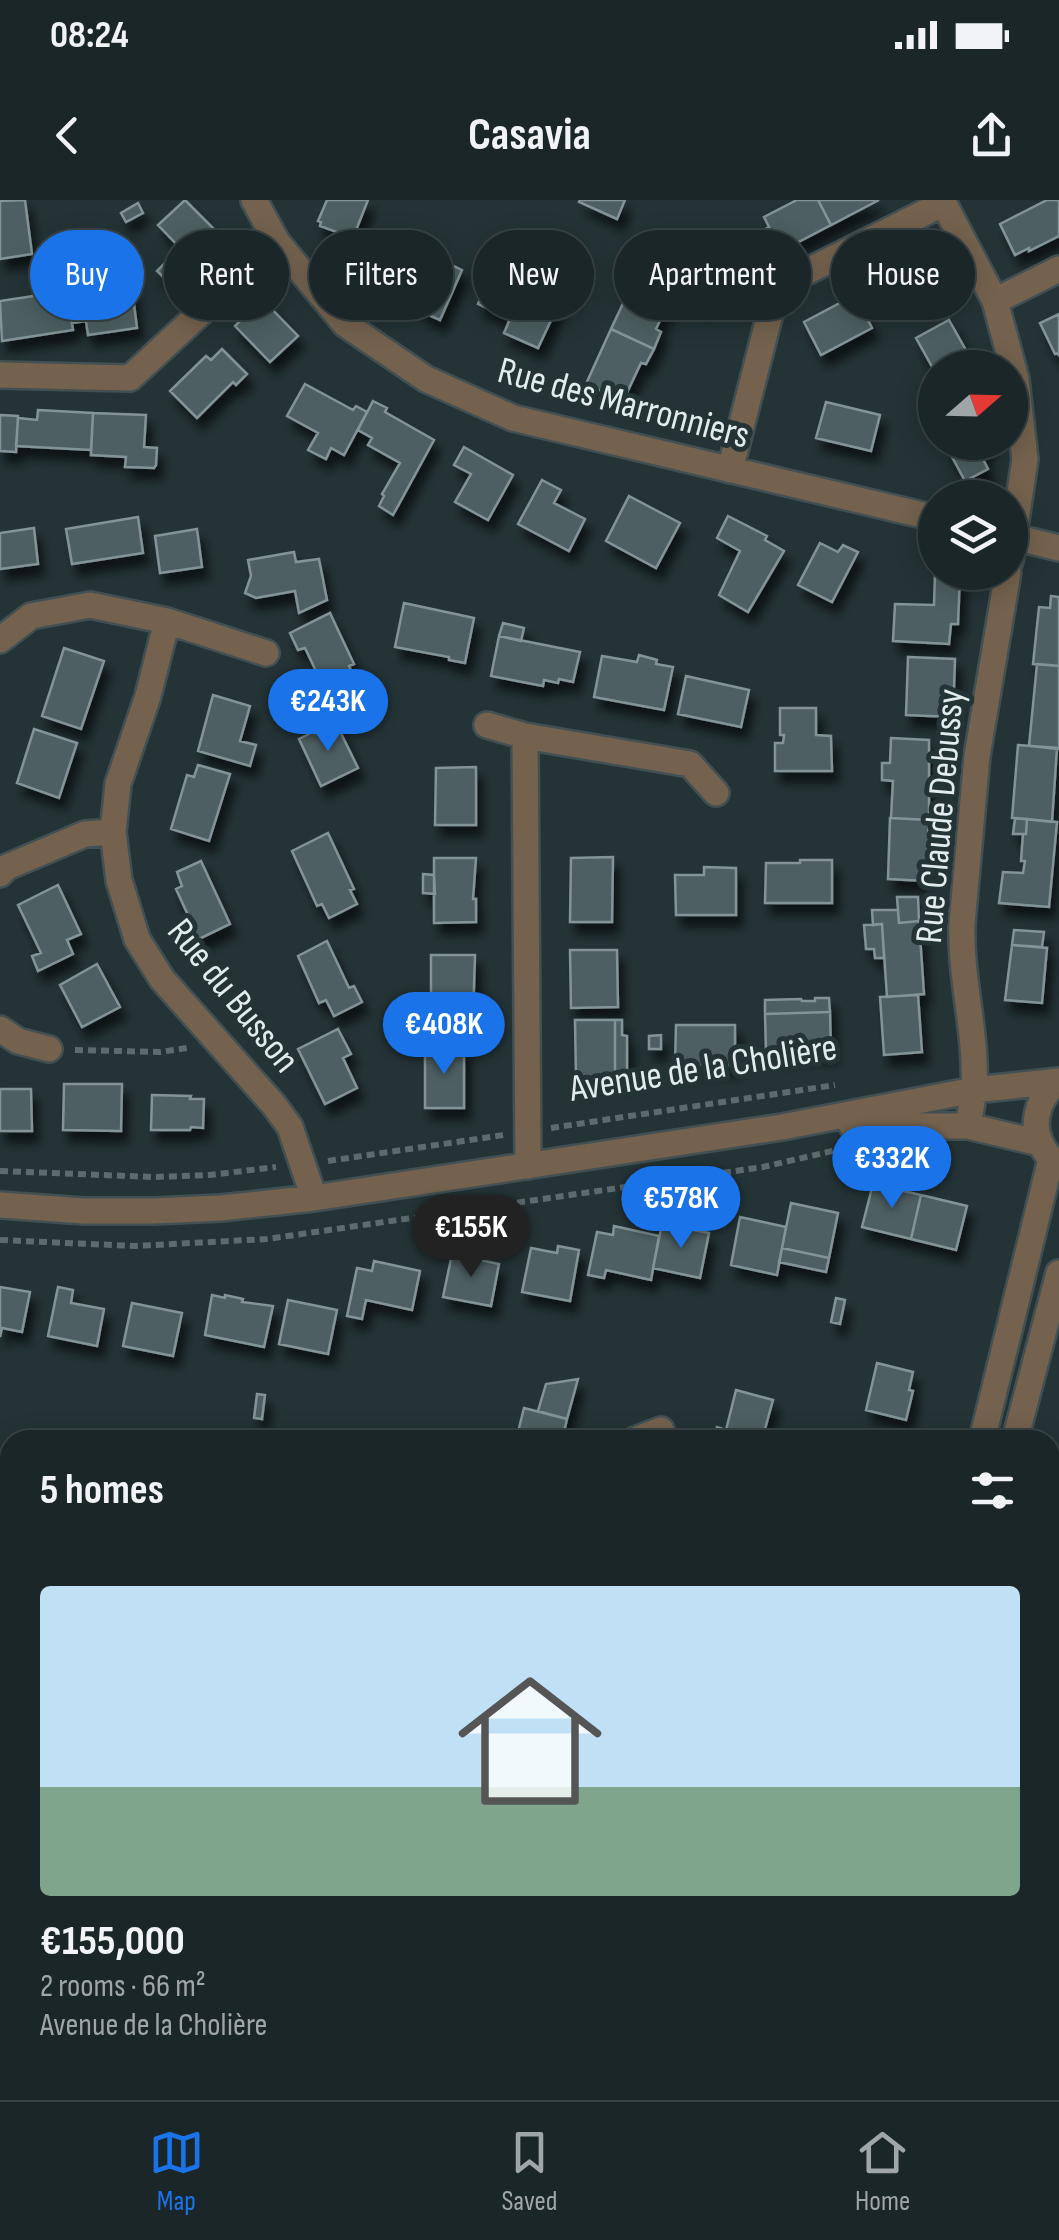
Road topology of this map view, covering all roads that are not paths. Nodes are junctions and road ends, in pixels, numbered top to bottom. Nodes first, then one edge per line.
1 (254, 200) edge
2 (943, 202) edge
3 (270, 230) edge
4 (289, 256) edge
5 (1059, 269) edge
6 (995, 300) junction
7 (193, 320) edge
8 (0, 375) edge
9 (730, 470) junction
10 (1021, 480) edge
11 (918, 514) edge
12 (1028, 545) edge
13 (1059, 548) edge
14 (1005, 590) edge
15 (166, 620) junction
16 (0, 640) edge
17 (266, 653) dead end
18 (487, 725) dead end
19 (525, 736) junction
20 (716, 793) dead end
21 (114, 832) junction
22 (0, 874) edge
23 (0, 1029) edge
24 (48, 1049) road end
25 (1059, 1081) edge
26 (974, 1090) junction
27 (968, 1126) junction
28 (782, 1128) junction
29 (1050, 1156) edge
30 (528, 1166) junction
31 (314, 1198) junction
32 (0, 1205) edge
33 (1059, 1273) edge
34 (984, 1430) edge
35 (1018, 1430) edge

1 - 3 street, Rue des Marronniers
2 - 6 street
2 - 9 street
4 - 9 street, Rue des Marronniers
5 - 6 street
6 - 10 street
7 - 8 street
9 - 11 street, Rue des Marronniers
12 - 13 street
14 - 26 street, Rue Claude Debussy
15 - 16 street
15 - 17 street
15 - 21 street, Rue du Busson
18 - 19 street
19 - 20 street
19 - 30 street
21 - 22 street
21 - 31 street, Rue du Busson
23 - 24 street
25 - 26 street, Avenue de la Cholière
25 - 29 street
26 - 27 street, Rue Claude Debussy
26 - 28 street, Avenue de la Cholière
27 - 28 street, Avenue de la Cholière
27 - 29 street, Avenue de la Cholière
28 - 30 street, Avenue de la Cholière
29 - 34 street
30 - 31 street, Avenue de la Cholière
31 - 32 street, Avenue de la Cholière
33 - 35 street

